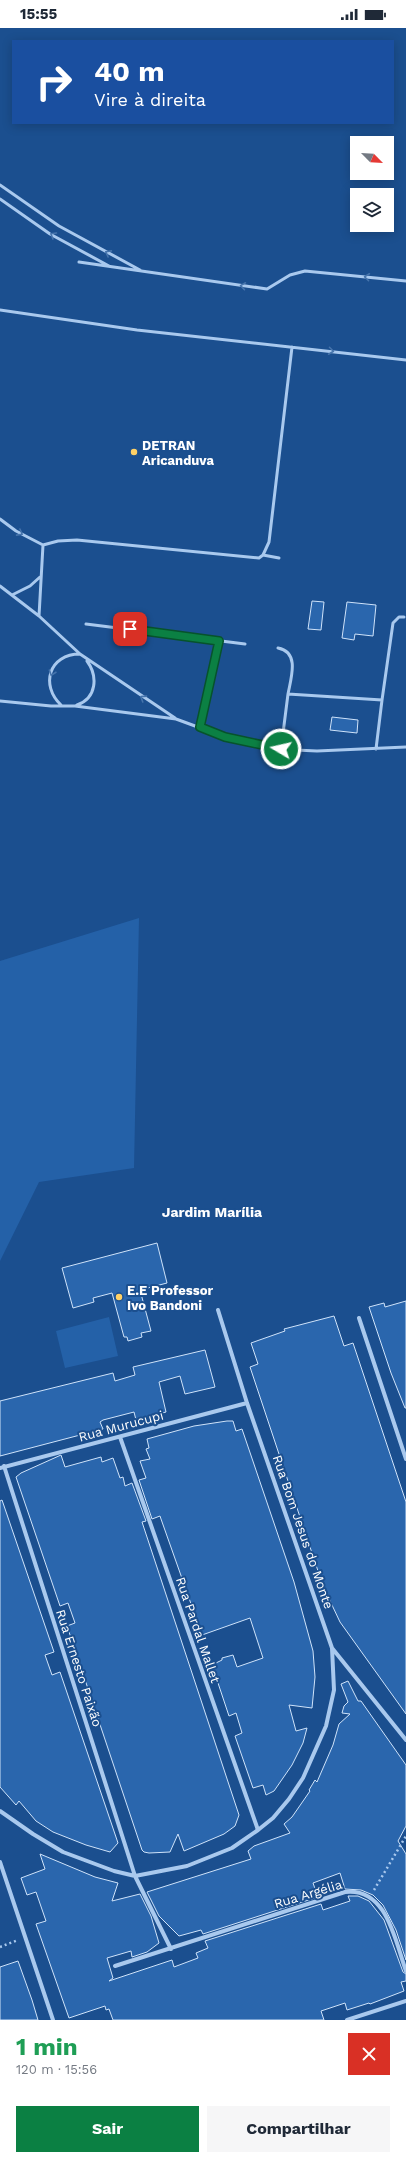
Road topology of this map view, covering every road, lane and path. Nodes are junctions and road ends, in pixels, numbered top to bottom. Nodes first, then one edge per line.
1 (0, 185) edge
2 (0, 199) edge
3 (79, 262) dead end
4 (112, 268) junction
5 (142, 271) junction
6 (406, 281) edge
7 (0, 310) edge
8 (292, 347) junction
9 (406, 360) edge
10 (0, 519) edge
11 (43, 545) junction
12 (263, 555) junction
13 (279, 558) dead end
14 (40, 577) junction
15 (0, 586) edge
16 (12, 595) junction
17 (39, 616) junction
18 (404, 617) dead end
19 (86, 624) dead end
20 (219, 641) junction
21 (245, 644) dead end
22 (278, 648) dead end
23 (80, 654) junction
24 (85, 658) junction
25 (288, 694) junction
26 (382, 700) junction
27 (0, 701) edge
28 (61, 705) junction
29 (75, 706) junction
30 (176, 719) junction
31 (200, 727) junction
32 (406, 747) edge
33 (281, 749) junction
34 (376, 749) junction
35 (218, 1310) dead end
36 (359, 1318) dead end
37 (247, 1403) junction
38 (120, 1437) junction
39 (406, 1459) edge
40 (2, 1467) edge
41 (332, 1648) junction
42 (406, 1740) edge
43 (0, 1811) edge
44 (258, 1830) junction
45 (406, 1836) edge
46 (0, 1862) edge
47 (135, 1876) junction
48 (370, 1896) junction
49 (25, 1938) junction
50 (0, 1947) edge
51 (171, 1949) junction
52 (115, 1966) dead end
53 (406, 1971) edge
54 (406, 2001) edge
55 (53, 2020) edge
56 (347, 2020) edge

5 -> 1 lane
4 -> 2 lane
3 - 4 lane
4 - 5 lane
6 -> 5 lane
7 - 8 lane
8 -> 9 lane
8 - 12 lane
10 -> 11 lane
11 - 12 lane
11 - 14 lane
12 - 13 lane
14 - 16 lane
14 - 17 lane
15 - 16 lane
16 - 17 lane
17 - 23 lane
18 - 26 lane
19 - 20 lane
20 - 21 lane
20 - 31 lane
22 - 25 lane
23 - 24 lane
23 -> 28 lane
24 - 29 lane
30 -> 24 lane
25 - 26 lane
25 - 33 lane
26 - 34 lane
27 - 28 lane
28 - 29 lane
29 - 30 lane
30 - 31 lane
31 - 33 lane
32 - 34 lane
33 - 34 lane
35 - 37 street, Rua Bom Jesus do Monte
36 - 39 street
37 - 38 street, Rua Murucupi
37 - 41 street, Rua Bom Jesus do Monte
38 - 40 street, Rua Murucupi
38 - 44 street, Rua Pardal Mallet
40 - 47 street, Rua Ernesto Paixão
41 - 42 street, Rua Bom Jesus do Monte
41 - 44 street
43 - 47 street
44 - 47 street
45 - 48 path
46 - 49 street
47 - 51 street
48 - 51 street, Rua Argélia
48 - 53 street
49 - 50 path
49 - 55 street
51 - 52 street, Rua Argélia
54 - 56 street

